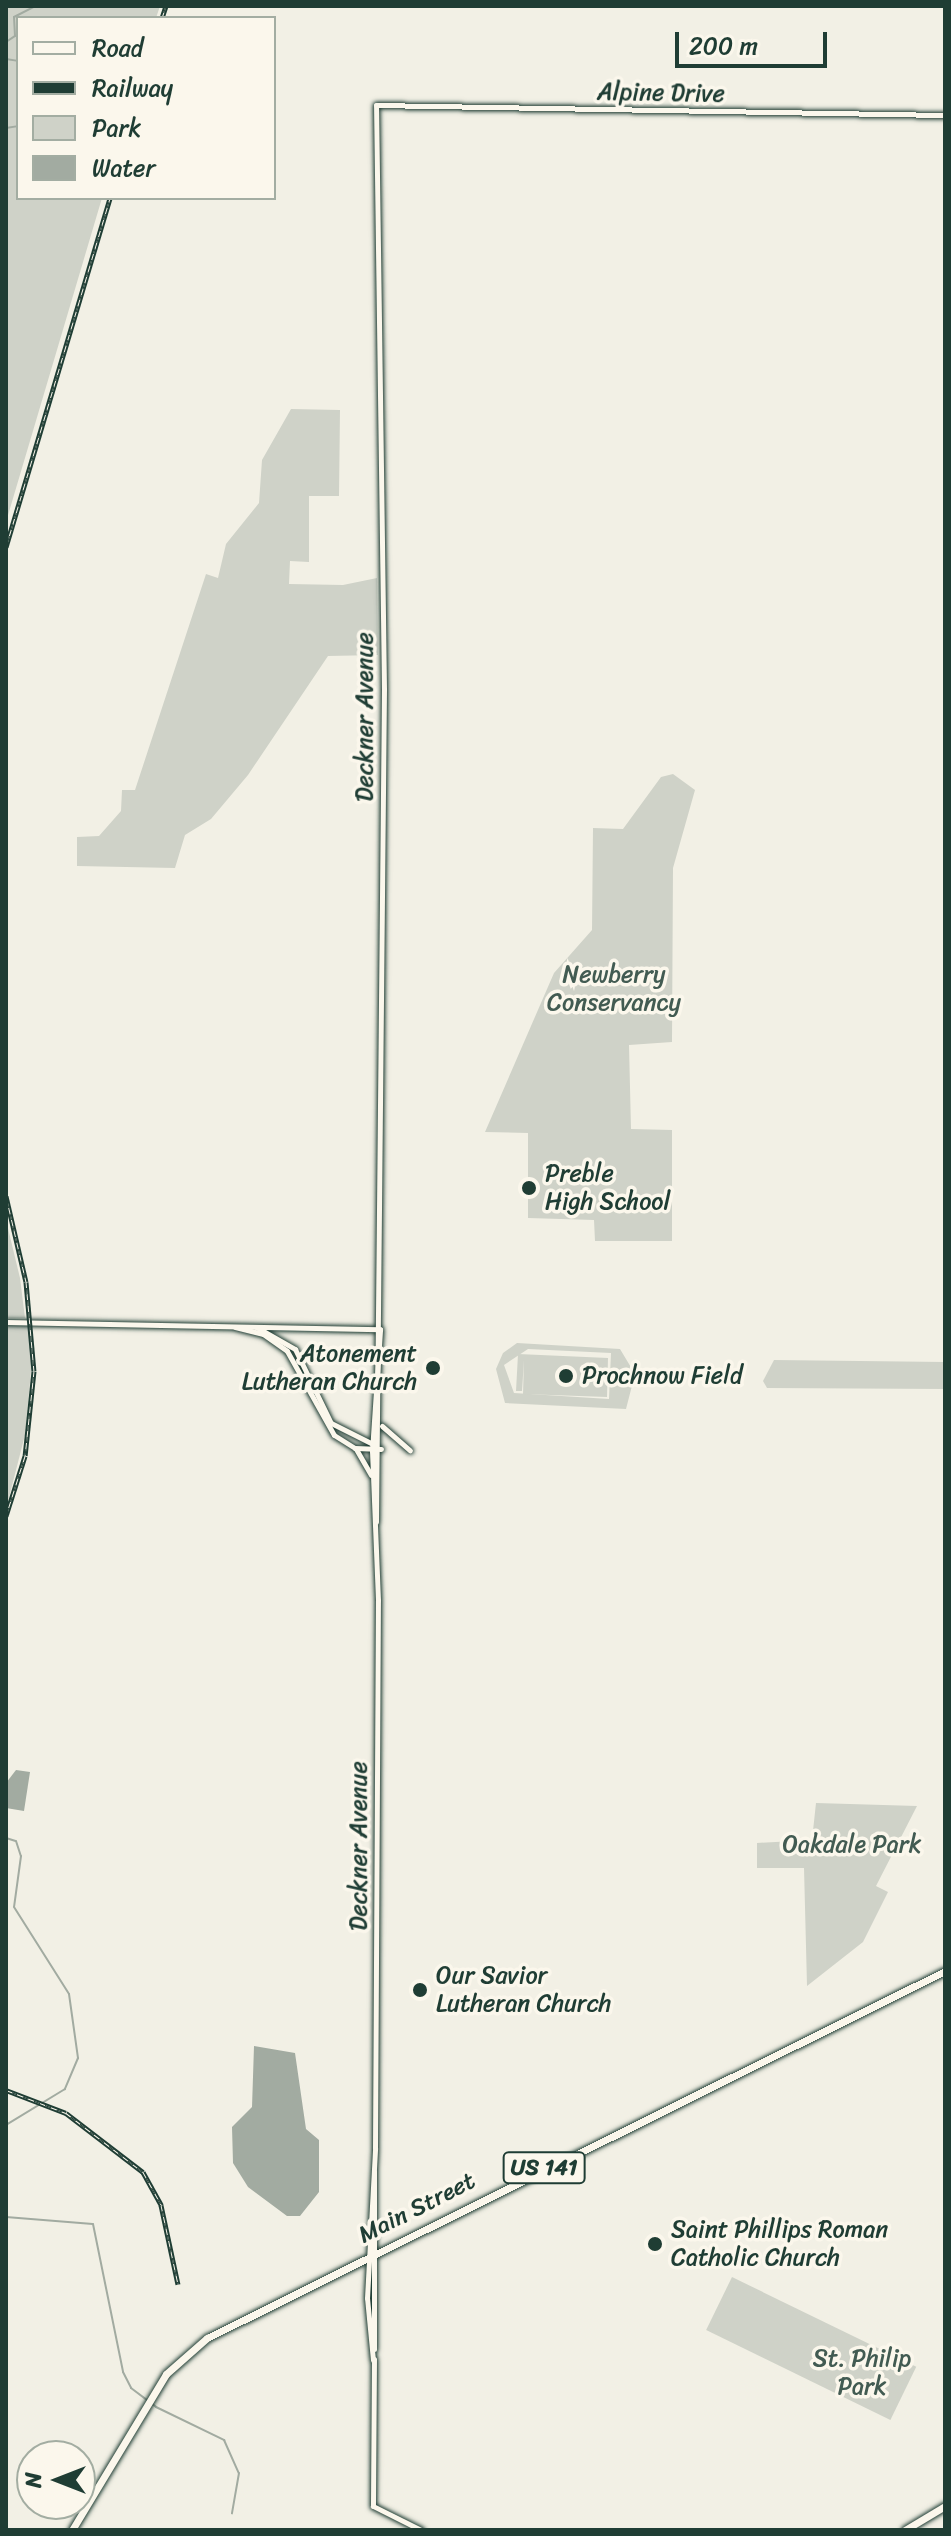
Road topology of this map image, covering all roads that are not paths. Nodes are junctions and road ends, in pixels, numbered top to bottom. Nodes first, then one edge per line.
1 (376, 105) joint
2 (945, 115) edge
3 (6, 1322) edge
4 (247, 1324) junction
5 (233, 1326) junction
6 (380, 1329) junction
7 (382, 1426) junction
8 (372, 1447) junction
9 (355, 1448) junction
10 (381, 1449) junction
11 (410, 1450) dead end
12 (372, 1479) junction
13 (376, 1522) junction
14 (945, 1971) edge
15 (372, 2253) junction
16 (945, 2506) edge
17 (72, 2530) edge
18 (421, 2530) edge
19 (905, 2530) edge

1 - 2 street, Alpine Drive
1 - 6 street, Deckner Avenue
3 - 5 street
4 - 5 street
4 - 6 street
4 - 8 street
5 - 9 street
6 - 7 street, Deckner Avenue
6 - 8 street, Deckner Avenue
7 - 10 street, Deckner Avenue
7 - 11 street
8 - 9 street
8 - 10 street
8 - 12 street, Deckner Avenue
9 - 12 street
10 - 13 street, Deckner Avenue
12 - 13 street, Deckner Avenue
13 - 15 street, Deckner Avenue
14 - 15 main road, Main Street / US 141
15 - 17 main road, Main Street / US 141
15 - 18 street, Deckner Avenue
16 - 19 main road

